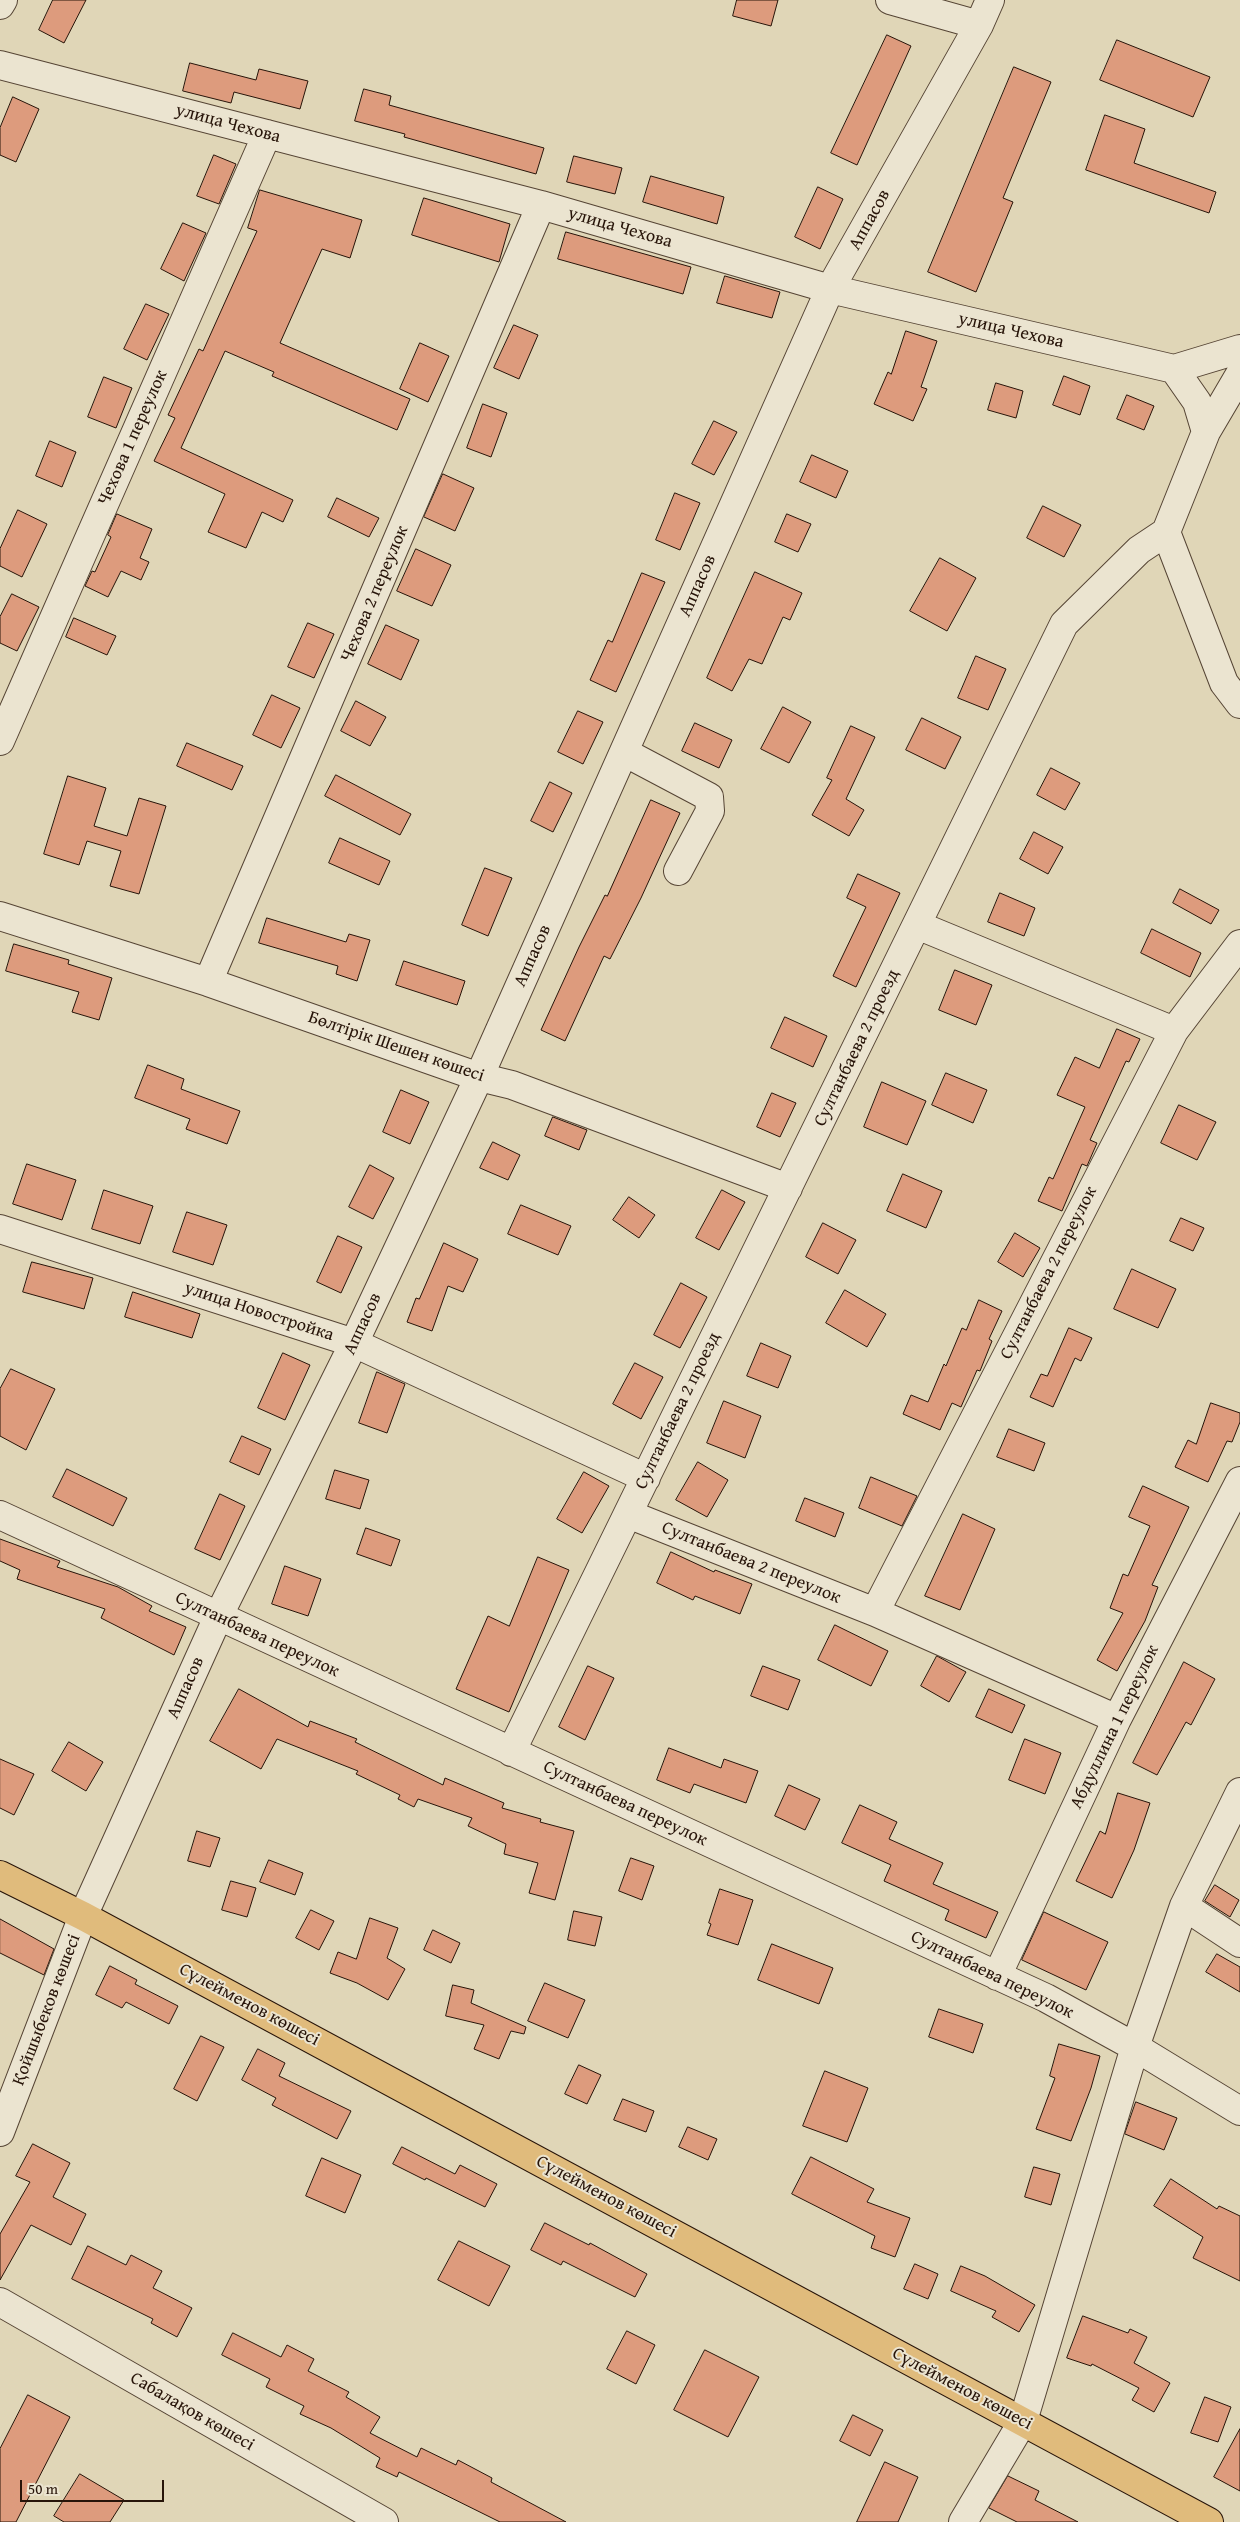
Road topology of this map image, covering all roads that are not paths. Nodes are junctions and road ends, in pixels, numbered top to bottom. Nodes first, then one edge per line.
1 (2, 0) edge
2 (890, 0) edge
3 (990, 0) edge
4 (0, 5) edge
5 (979, 25) junction
6 (0, 65) edge
7 (267, 134) junction
8 (541, 205) junction
9 (830, 290) junction
10 (1240, 349) edge
11 (1174, 369) junction
12 (1240, 374) edge
13 (1206, 432) junction
14 (1166, 532) junction
15 (1240, 704) edge
16 (0, 741) edge
17 (624, 752) junction
18 (678, 871) dead end
19 (0, 916) edge
20 (917, 925) junction
21 (1240, 944) edge
22 (208, 982) junction
23 (1174, 1031) junction
24 (479, 1077) junction
25 (788, 1188) junction
26 (0, 1228) edge
27 (354, 1343) junction
28 (646, 1478) junction
29 (1240, 1481) edge
30 (628, 1514) junction
31 (0, 1515) edge
32 (875, 1612) junction
33 (218, 1617) junction
34 (1117, 1720) junction
35 (511, 1752) junction
36 (1240, 1792) edge
37 (0, 1875) edge
38 (1184, 1906) junction
39 (83, 1916) junction
40 (1240, 1943) edge
41 (997, 1976) junction
42 (1135, 2047) junction
43 (1240, 2111) edge
44 (0, 2132) edge
45 (0, 2302) edge
46 (1023, 2421) junction
47 (384, 2522) edge
48 (963, 2522) edge
49 (1209, 2522) edge

1 - 4 street
2 - 5 street
3 - 5 street, Аппасов
5 - 9 street, Аппасов
6 - 7 street, улица Чехова
7 - 8 street, улица Чехова
7 - 16 street, Чехова 1 переулок
8 - 9 street, улица Чехова
8 - 22 street, Чехова 2 переулок
9 - 11 street, улица Чехова
9 - 17 street, Аппасов
10 - 11 street, улица Чехова
11 - 13 street
12 - 13 street
13 - 14 street
14 - 15 street
14 - 20 street, Султанбаева 2 проезд
17 - 18 street
17 - 24 street, Аппасов
19 - 22 street, Бөлтірік Шешен көшесі
20 - 23 street
20 - 25 street, Султанбаева 2 проезд
21 - 23 street, Султанбаева 2 переулок
22 - 24 street, Бөлтірік Шешен көшесі
23 - 32 street, Султанбаева 2 переулок
24 - 25 street, Бөлтірік Шешен көшесі
24 - 27 street, Аппасов
25 - 28 street, Султанбаева 2 проезд
26 - 27 street, улица Новостройка
27 - 28 street, улица Новостройка
27 - 33 street, Аппасов
28 - 30 street, Султанбаева 2 проезд
29 - 34 street, Абдуллина 1 переулок
30 - 32 street, Султанбаева 2 переулок
30 - 35 street, Султанбаева 2 проезд
31 - 33 street, Султанбаева переулок
32 - 34 street, Султанбаева 2 переулок
33 - 35 street, Султанбаева переулок
33 - 39 street, Аппасов
34 - 41 street, Абдуллина 1 переулок
35 - 41 street, Султанбаева переулок
36 - 38 street
37 - 39 main road, Сүлейменов көшесі
38 - 40 street
38 - 42 street
39 - 44 street, Қойшыбеков көшесі
39 - 46 main road, Сүлейменов көшесі
41 - 42 street, Султанбаева переулок
42 - 43 street, Султанбаева переулок
42 - 46 street
45 - 47 street, Сабалақов көшесі
46 - 48 street
46 - 49 main road, Сүлейменов көшесі

